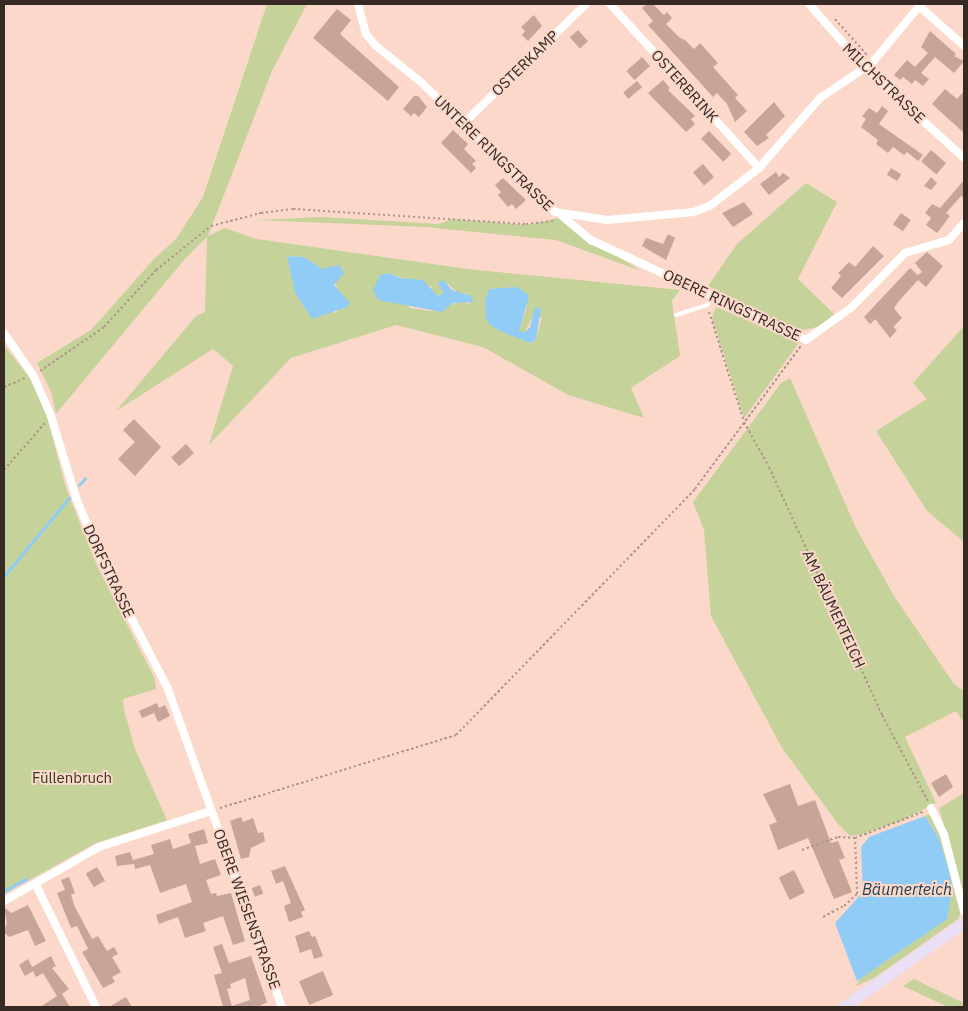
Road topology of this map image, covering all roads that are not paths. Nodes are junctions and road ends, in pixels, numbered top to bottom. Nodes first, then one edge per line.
1 (358, 4) edge
2 (586, 4) edge
3 (610, 4) edge
4 (809, 4) edge
5 (920, 5) edge
6 (964, 46) edge
7 (869, 66) junction
8 (464, 123) junction
9 (964, 158) edge
10 (759, 168) junction
11 (562, 216) junction
12 (964, 223) edge
13 (714, 297) junction
14 (676, 315) dead end
15 (4, 333) edge
16 (931, 808) road end
17 (211, 811) junction
18 (35, 883) junction
19 (4, 901) edge
20 (964, 911) edge
21 (964, 922) edge
22 (96, 1007) edge
23 (282, 1007) edge
24 (843, 1007) edge

1 - 8 street, UNTERE RINGSTRASSE
2 - 8 street, OSTERKAMP
3 - 10 street, OSTERBRINK
4 - 7 street, MILCHSTRASSE
5 - 6 street
5 - 7 street, UNTERE RINGSTRASSE
7 - 9 street, MILCHSTRASSE
7 - 10 street, UNTERE RINGSTRASSE
8 - 11 street, UNTERE RINGSTRASSE
10 - 11 street, UNTERE RINGSTRASSE
11 - 13 street, OBERE RINGSTRASSE
12 - 13 street, OBERE RINGSTRASSE
13 - 14 lane
15 - 17 street, DORFSTRASSE
16 - 20 street
17 - 18 street
17 - 23 street, OBERE WIESENSTRASSE
18 - 19 street
18 - 22 street
21 - 24 main road

